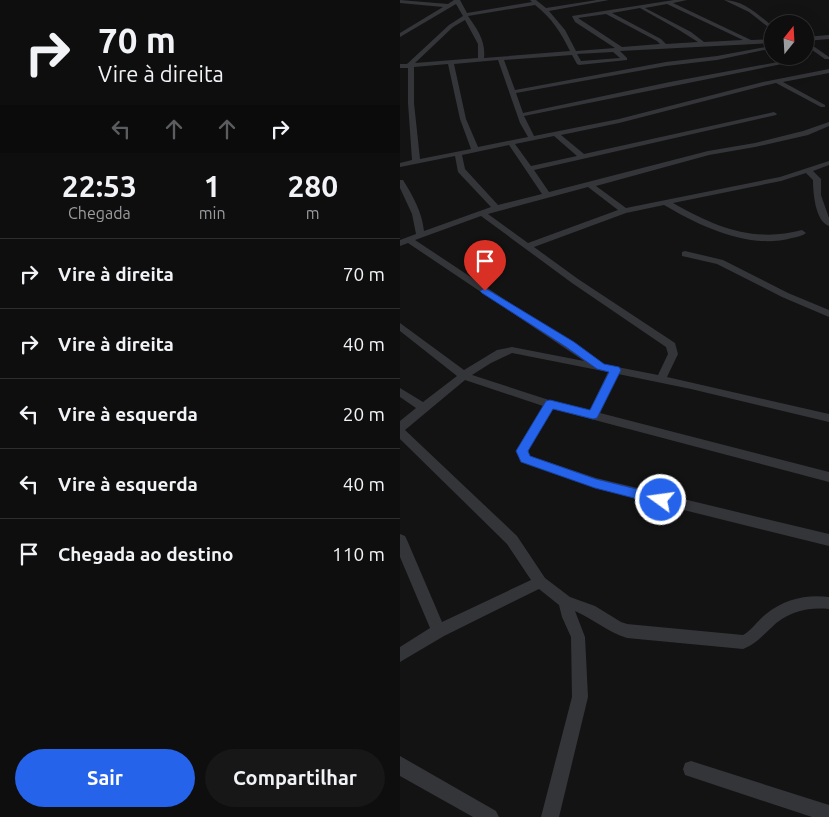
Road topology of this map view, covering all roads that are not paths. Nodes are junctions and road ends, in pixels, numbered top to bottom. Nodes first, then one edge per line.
1 (457, 0) edge
2 (606, 0) edge
3 (662, 0) edge
4 (684, 0) edge
5 (727, 0) edge
6 (400, 1) edge
7 (534, 1) edge
8 (412, 2) junction
9 (669, 3) junction
10 (449, 6) junction
11 (642, 8) junction
12 (400, 9) edge
13 (546, 10) junction
14 (607, 12) junction
15 (464, 14) junction
16 (764, 22) edge
17 (400, 35) edge
18 (829, 38) edge
19 (814, 40) edge
20 (751, 41) junction
21 (764, 41) edge
22 (700, 44) junction
23 (665, 46) junction
24 (764, 48) edge
25 (814, 48) edge
26 (619, 50) junction
27 (764, 51) edge
28 (574, 54) junction
29 (717, 58) junction
30 (827, 58) dead end
31 (501, 60) junction
32 (481, 61) junction
33 (451, 63) junction
34 (592, 63) junction
35 (777, 65) edge
36 (400, 66) edge
37 (409, 66) junction
38 (810, 69) dead end
39 (829, 71) edge
40 (818, 73) junction
41 (609, 75) junction
42 (829, 78) edge
43 (778, 81) junction
44 (513, 92) junction
45 (823, 106) dead end
46 (774, 114) dead end
47 (521, 115) junction
48 (829, 124) edge
49 (556, 134) junction
50 (532, 138) junction
51 (511, 143) junction
52 (475, 150) junction
53 (458, 153) junction
54 (583, 157) junction
55 (416, 161) junction
56 (829, 163) edge
57 (400, 165) edge
58 (528, 169) junction
59 (808, 171) junction
60 (400, 182) edge
61 (590, 185) junction
62 (547, 195) junction
63 (667, 203) junction
64 (496, 208) junction
65 (624, 211) junction
66 (482, 213) junction
67 (829, 223) edge
68 (802, 233) dead end
69 (420, 236) junction
70 (405, 241) edge
71 (528, 246) junction
72 (685, 254) dead end
73 (829, 314) edge
74 (400, 326) edge
75 (601, 367) junction
76 (615, 370) junction
77 (464, 376) junction
78 (660, 379) junction
79 (400, 392) edge
80 (550, 404) junction
81 (423, 407) junction
82 (593, 415) junction
83 (829, 418) edge
84 (400, 427) edge
85 (400, 432) edge
86 (829, 477) edge
87 (400, 540) edge
88 (829, 540) edge
89 (540, 582) junction
90 (565, 601) junction
91 (829, 603) edge
92 (439, 632) junction
93 (400, 655) edge
94 (691, 769) dead end
95 (402, 770) edge
96 (829, 814) edge
97 (487, 816) edge
98 (550, 817) edge

1 - 10 street
1 - 15 street
2 - 13 street
3 - 9 street
4 - 9 street
5 - 16 street
6 - 8 street
7 - 13 street
7 - 15 street
8 - 10 street
8 - 12 street
9 - 11 street
9 - 20 street
10 - 17 street
11 - 14 street
11 - 22 street
13 - 28 street
14 - 23 street
14 - 26 street
15 - 32 street
15 - 37 street
18 - 19 street
20 - 21 street
20 - 22 street
20 - 24 street
22 - 23 street
22 - 29 street
23 - 26 street
25 - 30 street
26 - 28 street
26 - 34 street
27 - 29 street
28 - 31 street
28 - 34 street
29 - 41 street
31 - 32 street
31 - 44 street
32 - 33 street
33 - 37 street
33 - 52 street
34 - 41 street
35 - 47 street
36 - 37 street
37 - 55 street
38 - 40 street
39 - 40 street
40 - 42 street
40 - 43 street
41 - 44 street
43 - 45 street
43 - 49 street
44 - 47 street
46 - 54 street
47 - 50 street
48 - 61 street
49 - 50 street
49 - 54 street
50 - 51 street
51 - 52 street
51 - 58 street
52 - 53 street
53 - 55 street
53 - 64 street
54 - 58 street
55 - 57 street
56 - 59 street
58 - 62 street
59 - 63 street
59 - 67 street
60 - 69 street
61 - 62 street
61 - 65 street
62 - 64 street
63 - 65 street
63 - 68 street
64 - 66 street
65 - 71 street
66 - 69 street
66 - 71 street
69 - 70 street
70 - 75 street
71 - 78 street
72 - 73 street
74 - 77 street
75 - 76 street
75 - 77 street
76 - 78 street
76 - 82 street
77 - 80 street
77 - 81 street
78 - 83 street
79 - 81 street
80 - 82 street
80 - 88 street
81 - 84 street
82 - 86 street
85 - 89 street
87 - 92 street
89 - 90 street
89 - 92 street
90 - 91 street
90 - 98 street
92 - 93 street
94 - 96 street
95 - 97 street

